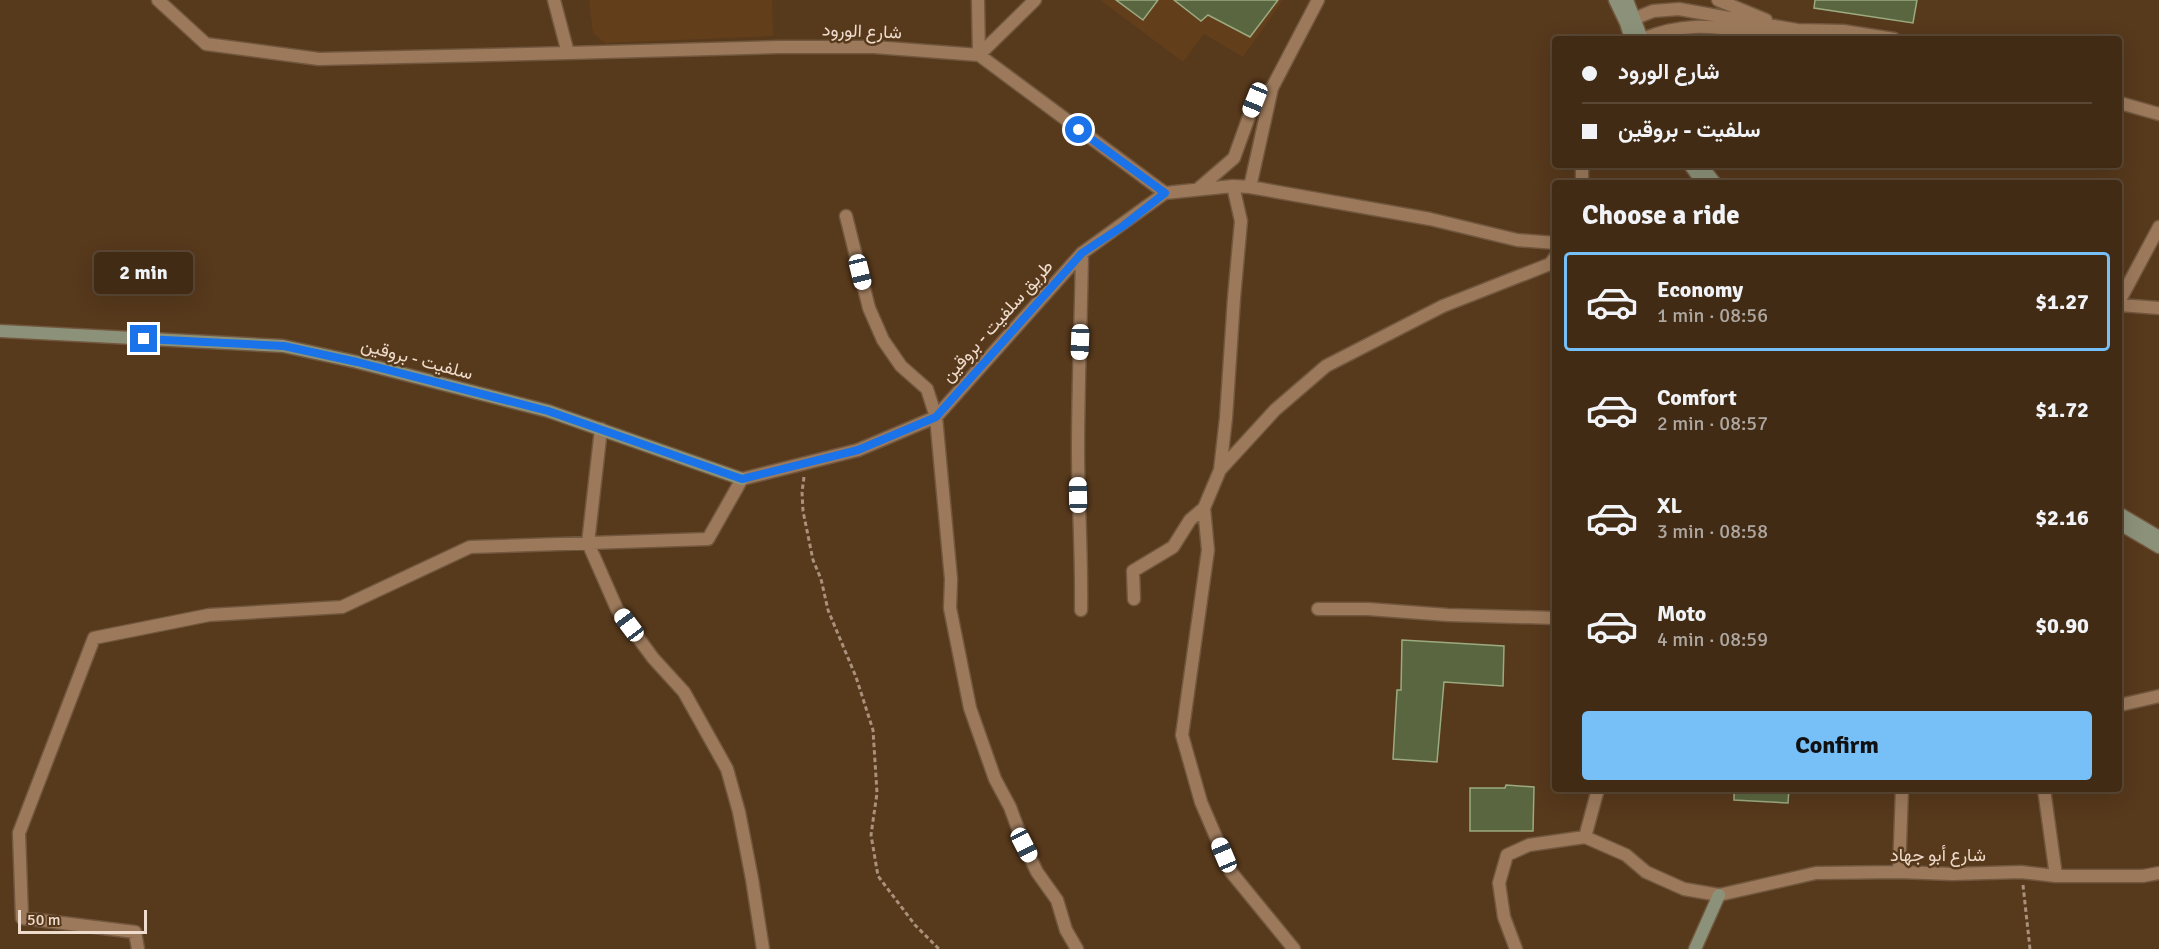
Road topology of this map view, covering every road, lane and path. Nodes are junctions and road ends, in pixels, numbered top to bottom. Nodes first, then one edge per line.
1 (158, 0) edge
2 (554, 0) edge
3 (978, 0) edge
4 (1035, 0) edge
5 (1318, 0) edge
6 (1616, 0) edge
7 (1627, 0) edge
8 (1718, 0) edge
9 (1636, 18) junction
10 (1799, 30) junction
11 (1628, 36) edge
12 (1628, 36) edge
13 (1641, 36) edge
14 (1652, 36) edge
15 (1802, 36) edge
16 (1875, 36) edge
17 (568, 53) junction
18 (979, 55) junction
19 (1272, 88) junction
20 (2122, 104) edge
21 (2122, 110) edge
22 (2159, 114) edge
23 (2159, 120) edge
24 (1703, 168) edge
25 (1713, 180) edge
26 (1233, 186) junction
27 (1250, 187) junction
28 (1198, 189) junction
29 (1165, 193) junction
30 (846, 216) dead end
31 (2159, 228) edge
32 (1552, 243) edge
33 (1082, 253) junction
34 (1552, 261) edge
35 (2122, 296) edge
36 (2122, 305) edge
37 (2159, 308) edge
38 (0, 331) edge
39 (936, 417) junction
40 (601, 429) junction
41 (800, 465) junction
42 (1220, 470) junction
43 (742, 479) junction
44 (1204, 508) junction
45 (2122, 523) edge
46 (2159, 537) edge
47 (588, 543) junction
48 (2159, 547) edge
49 (1134, 599) dead end
50 (1318, 609) dead end
51 (1081, 610) dead end
52 (1552, 618) edge
53 (2159, 696) edge
54 (2122, 705) edge
55 (1597, 792) edge
56 (1902, 792) edge
57 (2044, 792) edge
58 (1585, 837) junction
59 (1899, 872) junction
60 (2021, 872) junction
61 (2159, 873) edge
62 (2056, 876) junction
63 (1719, 896) junction
64 (138, 949) edge
65 (763, 949) edge
66 (939, 949) edge
67 (1077, 949) edge
68 (1294, 949) edge
69 (1516, 949) edge
70 (1695, 949) edge
71 (2030, 949) edge

1 - 17 street, شارع الورود
2 - 17 street
3 - 18 street
4 - 18 street
5 - 19 street
6 - 11 main road
7 - 9 main road
8 - 10 street
9 - 10 street
9 - 12 street
9 - 13 main road
10 - 16 street
14 - 15 street
17 - 18 street, شارع الورود
18 - 29 street
19 - 27 street
19 - 28 street
20 - 22 street
21 - 23 street
24 - 25 main road
26 - 27 street
26 - 28 street
26 - 42 street
27 - 32 street
28 - 29 street
29 - 33 street, طريق سلفيت - بروقين
30 - 39 street
31 - 35 street
33 - 39 street, طريق سلفيت - بروقين
33 - 51 street
34 - 42 street
36 - 37 street
38 - 40 main road, سلفيت - بروقين
39 - 41 street, طريق سلفيت - بروقين
39 - 67 street
40 - 43 main road, سلفيت - بروقين
40 - 47 street
41 - 43 street, طريق سلفيت - بروقين
41 - 66 path
42 - 44 street
43 - 47 street
44 - 49 street
44 - 68 street
45 - 46 main road
45 - 48 main road
47 - 64 street
47 - 65 street
50 - 52 street
53 - 54 street
55 - 58 street
56 - 59 street
57 - 62 street
58 - 63 street
58 - 69 street
59 - 60 street, شارع أبو جهاد
59 - 63 street, شارع أبو جهاد
60 - 62 street, شارع أبو جهاد
60 - 71 path
61 - 62 street, شارع أبو جهاد
63 - 70 main road

